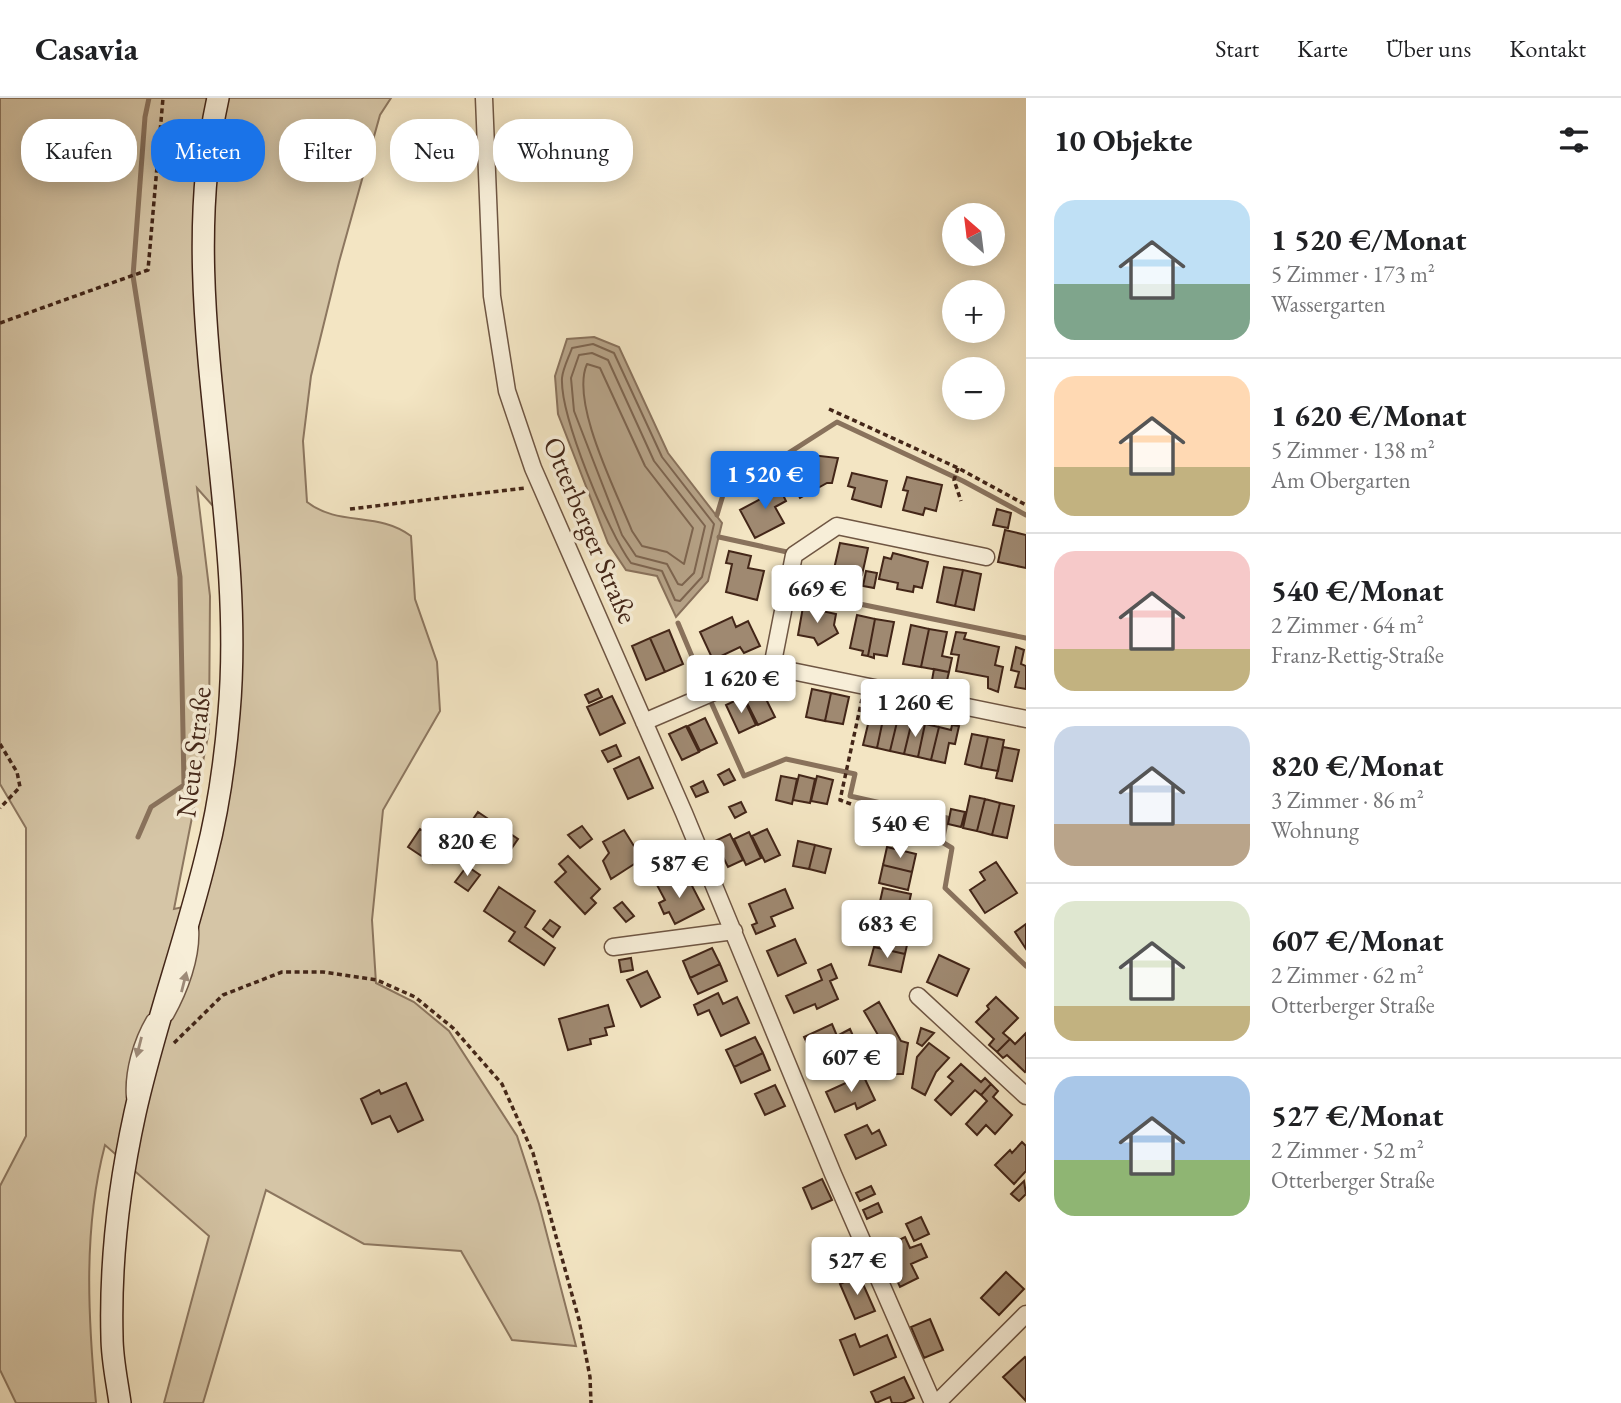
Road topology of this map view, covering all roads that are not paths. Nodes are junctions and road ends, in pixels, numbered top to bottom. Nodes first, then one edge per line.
1 (218, 98) edge
2 (484, 98) edge
3 (986, 557) dead end
4 (772, 667) junction
5 (1026, 719) edge
6 (644, 722) junction
7 (192, 908) junction
8 (734, 931) junction
9 (613, 947) dead end
10 (170, 987) junction
11 (918, 996) dead end
12 (154, 1043) junction
13 (1026, 1096) edge
14 (133, 1125) junction
15 (1026, 1314) edge
16 (120, 1403) edge
17 (935, 1403) edge

1 - 7 main road, Neue Straße
2 - 6 street, Otterberger Straße
3 - 4 street
4 - 5 street
4 - 6 street
6 - 8 street, Otterberger Straße
7 - 10 main road, Neue Straße
12 -> 7 lane
8 - 9 street
8 - 17 street, Otterberger Straße
10 - 12 main road, Neue Straße
10 -> 14 lane
11 - 13 street
12 - 14 main road, Neue Straße
14 - 16 main road, Neue Straße
15 - 17 street

